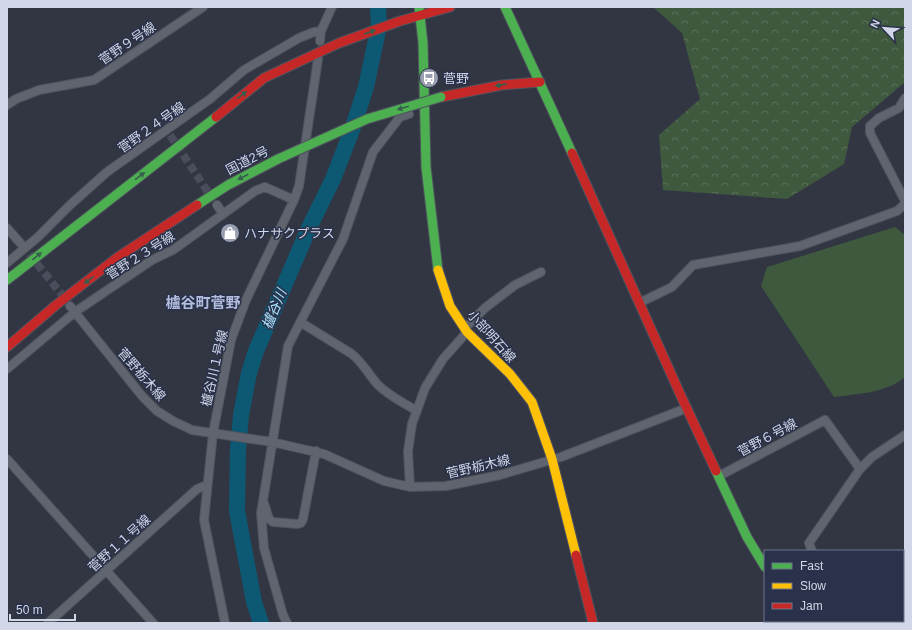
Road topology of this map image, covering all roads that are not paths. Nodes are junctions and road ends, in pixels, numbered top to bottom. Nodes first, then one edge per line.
1 (203, 7) edge
2 (332, 7) edge
3 (450, 7) edge
4 (505, 7) edge
5 (420, 11) edge
6 (321, 31) junction
7 (320, 41) dead end
8 (318, 59) dead end
9 (540, 82) junction
10 (905, 98) edge
11 (7, 105) edge
12 (425, 109) junction
13 (294, 200) junction
14 (905, 203) edge
15 (217, 205) tunnel mouth
16 (223, 214) junction
17 (7, 228) edge
18 (22, 245) tunnel mouth
19 (7, 263) edge
20 (541, 272) dead end
21 (7, 280) edge
22 (640, 303) junction
23 (73, 309) junction
24 (300, 322) junction
25 (466, 330) junction
26 (7, 347) edge
27 (7, 369) edge
28 (687, 408) junction
29 (417, 411) junction
30 (212, 433) junction
31 (905, 435) edge
32 (272, 442) junction
33 (316, 452) junction
34 (7, 459) edge
35 (552, 459) junction
36 (860, 469) junction
37 (719, 476) junction
38 (207, 485) junction
39 (410, 487) junction
40 (263, 500) junction
41 (812, 550) edge
42 (764, 566) edge
43 (106, 571) junction
44 (48, 623) edge
45 (153, 623) edge
46 (225, 623) edge
47 (287, 623) edge
48 (593, 623) edge

1 - 11 street, 菅野９号線
2 - 6 street
3 - 5 main road
4 - 9 main road
5 - 12 main road, 小部明石線
21 -> 5 main road
6 - 7 street
6 - 19 street, 菅野２４号線
8 - 13 street, 櫨谷川１号線
9 - 22 main road
9 -> 26 main road, 国道2号, bridge
10 - 14 street
12 - 24 street
12 - 25 main road, 小部明石線
13 - 16 street, 菅野２３号線
13 - 30 street, 櫨谷川１号線
14 - 22 street
15 - 16 street
16 - 23 street, 菅野２３号線
17 - 18 street
20 - 25 street
22 - 28 main road
23 - 27 street, 菅野２３号線
23 - 30 street, 菅野栃木線
24 - 29 street
24 - 32 street
25 - 29 street
25 - 35 main road, 小部明石線
28 - 35 street, 菅野栃木線
28 - 37 main road
29 - 39 street
30 - 32 street, 菅野栃木線
30 - 38 street, 櫨谷川１号線
31 - 36 street
32 - 33 street, 菅野栃木線
32 - 40 street
33 - 39 street, 菅野栃木線
33 - 40 street
34 - 43 street
35 - 39 street, 菅野栃木線
35 - 48 main road, 小部明石線
36 - 37 street, 菅野６号線
36 - 41 street
37 - 42 main road
38 - 43 street, 菅野１１号線
38 - 46 street, 櫨谷川１号線
40 - 47 street
43 - 44 street, 菅野１１号線
43 - 45 street

